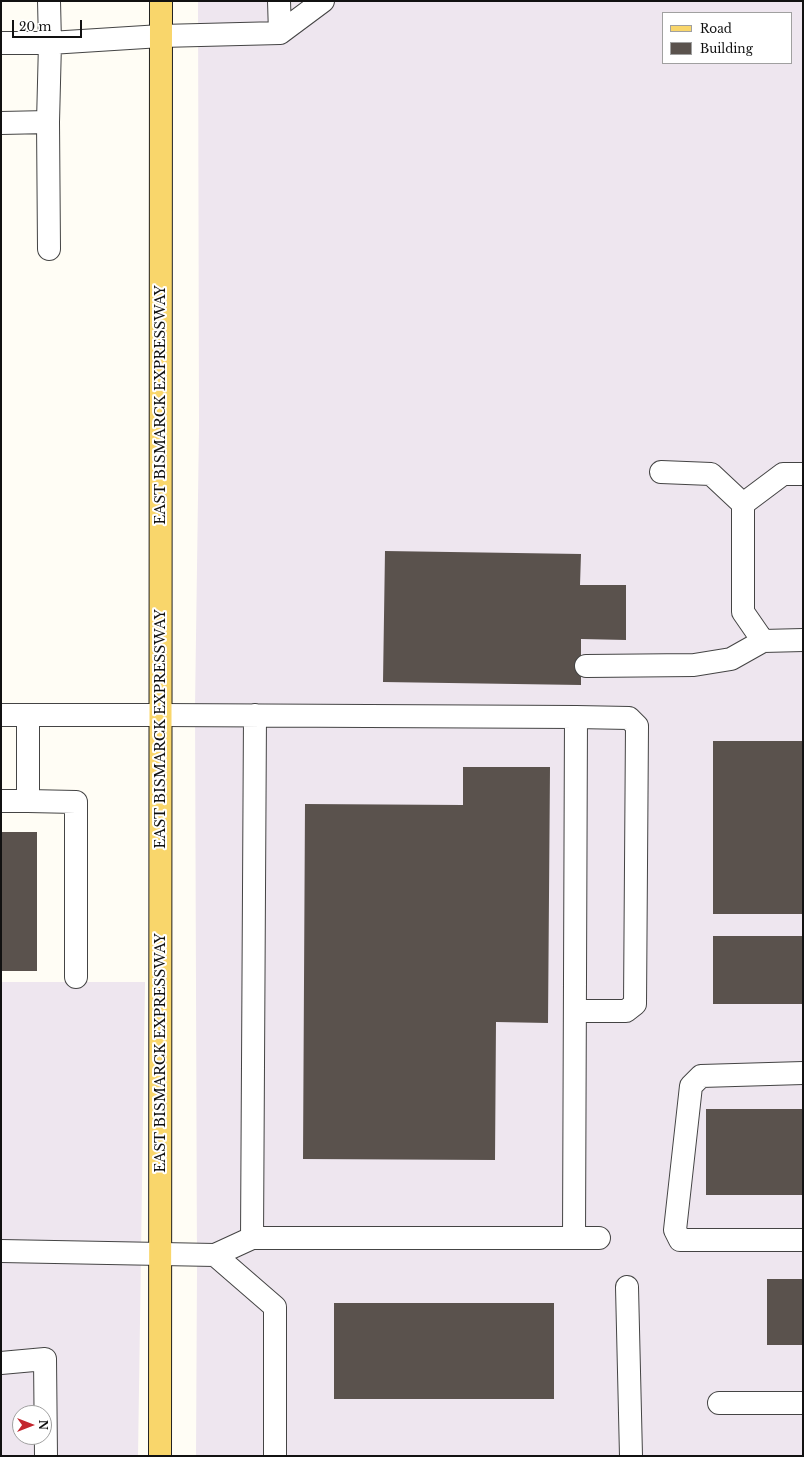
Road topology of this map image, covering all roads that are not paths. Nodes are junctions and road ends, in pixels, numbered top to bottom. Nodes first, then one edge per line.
1 (49, 1) edge
2 (160, 1) edge
3 (280, 1) edge
4 (323, 1) edge
5 (280, 33) junction
6 (161, 36) junction
7 (1, 43) edge
8 (50, 43) junction
9 (48, 122) junction
10 (1, 123) edge
11 (49, 249) dead end
12 (660, 472) dead end
13 (803, 474) edge
14 (743, 504) junction
15 (803, 640) edge
16 (763, 641) junction
17 (586, 666) dead end
18 (1, 715) edge
19 (28, 715) junction
20 (161, 715) junction
21 (255, 715) junction
22 (576, 717) junction
23 (1, 801) edge
24 (28, 801) junction
25 (76, 977) dead end
26 (576, 1011) junction
27 (803, 1073) edge
28 (252, 1238) junction
29 (574, 1238) junction
30 (599, 1238) dead end
31 (803, 1240) edge
32 (1, 1251) edge
33 (161, 1254) junction
34 (215, 1255) junction
35 (627, 1287) dead end
36 (1, 1363) edge
37 (803, 1403) edge
38 (719, 1404) dead end
39 (46, 1456) edge
40 (160, 1456) edge
41 (275, 1456) edge
42 (631, 1456) edge

1 - 8 street
2 - 6 main road, EAST BISMARCK EXPRESSWAY
3 - 5 street
4 - 5 street
5 - 6 street
6 - 8 street
6 - 20 main road, EAST BISMARCK EXPRESSWAY
7 - 8 street
8 - 9 street
9 - 10 street
9 - 11 street
12 - 14 street
13 - 14 street
14 - 16 street
15 - 16 street
16 - 17 street
18 - 19 street
19 - 20 street
19 - 24 street
20 - 21 street
20 - 33 main road, EAST BISMARCK EXPRESSWAY
21 - 22 street
21 - 28 street
22 - 26 street
22 - 26 street
23 - 24 street
24 - 25 street
26 - 29 street
27 - 31 street
28 - 29 street
28 - 34 street
29 - 30 street
32 - 33 street
33 - 34 street
33 - 40 main road, EAST BISMARCK EXPRESSWAY
34 - 41 street
35 - 42 street
36 - 39 street
37 - 38 street

